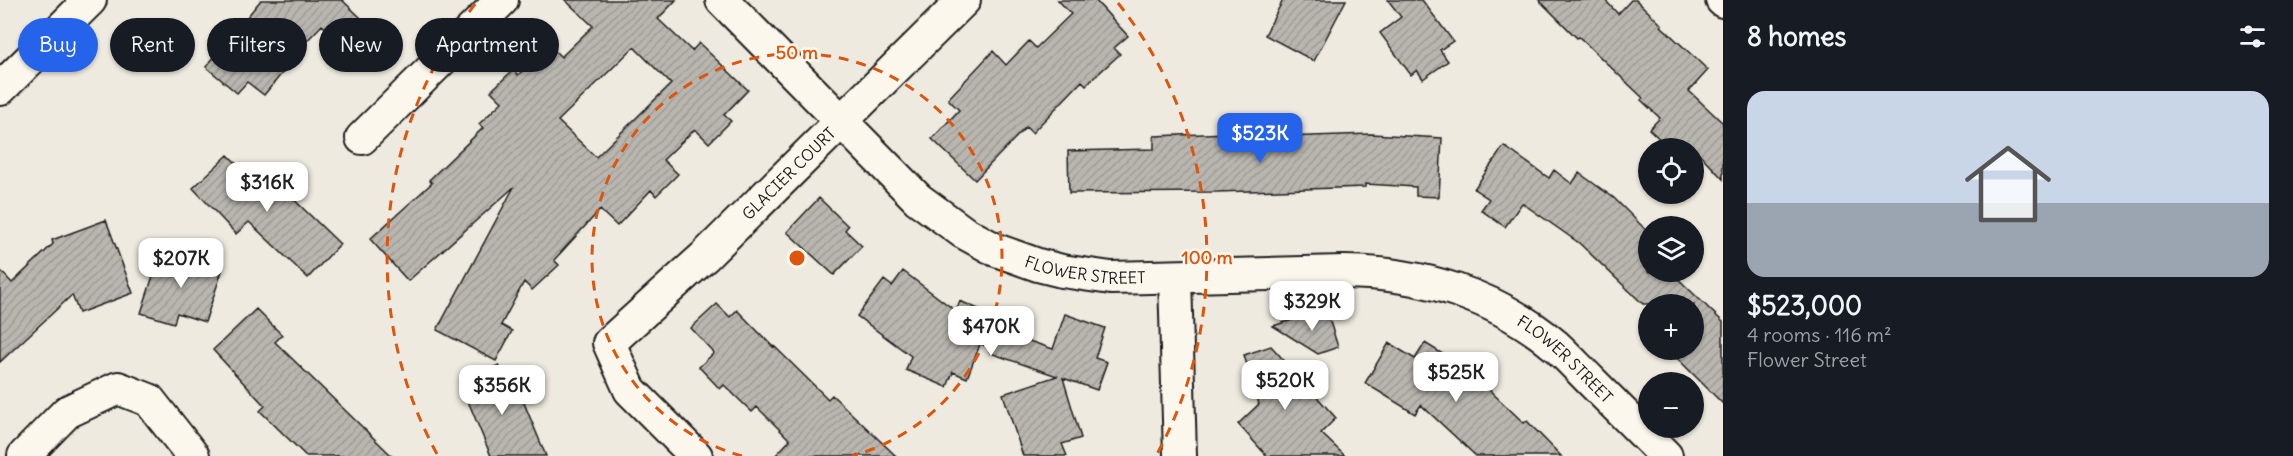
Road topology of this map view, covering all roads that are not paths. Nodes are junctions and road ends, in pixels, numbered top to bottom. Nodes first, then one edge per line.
1 (90, 0) edge
2 (502, 0) edge
3 (722, 0) edge
4 (964, 0) edge
5 (0, 88) edge
6 (841, 121) junction
7 (362, 138) dead end
8 (1175, 277) junction
9 (24, 456) edge
10 (193, 456) edge
11 (696, 456) edge
12 (1180, 456) edge
13 (1666, 456) edge

1 - 5 street
2 - 7 street
3 - 6 street, FLOWER STREET
4 - 6 street, GLACIER COURT
6 - 8 street, FLOWER STREET
6 - 11 street, GLACIER COURT
8 - 12 street
8 - 13 street, FLOWER STREET
9 - 10 street

